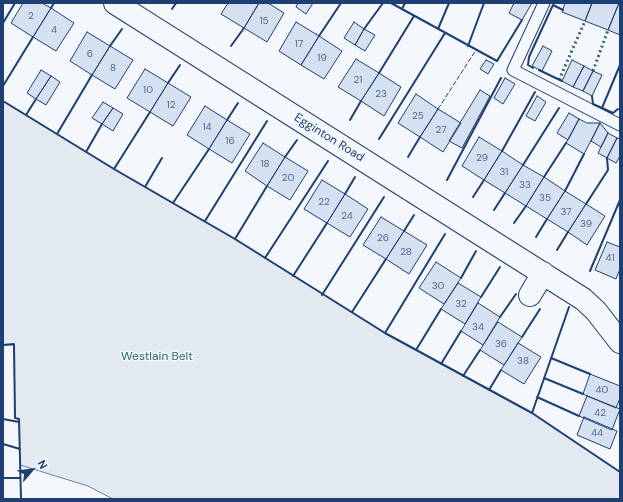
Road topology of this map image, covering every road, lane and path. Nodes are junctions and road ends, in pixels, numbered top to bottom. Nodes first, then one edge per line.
1 (115, 3) edge
2 (544, 3) edge
3 (620, 125) edge
4 (543, 273) junction
5 (530, 295) dead end
6 (620, 342) edge

1 - 4 street, Egginton Road
2 - 3 lane
4 - 5 street
4 - 6 street, Egginton Road

